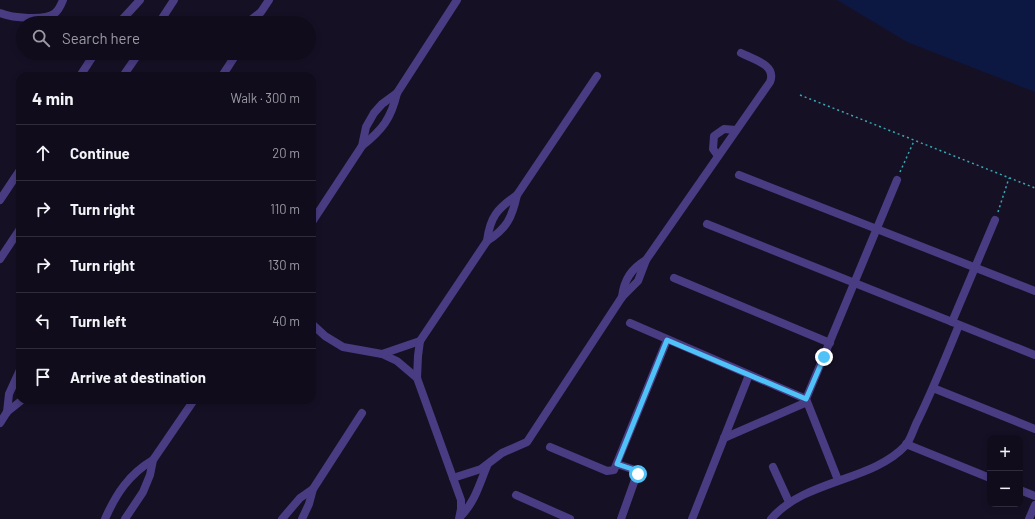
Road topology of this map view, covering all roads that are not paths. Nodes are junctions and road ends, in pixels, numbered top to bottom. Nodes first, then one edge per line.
1 (63, 0) edge
2 (140, 0) edge
3 (174, 0) edge
4 (269, 0) edge
5 (457, 0) edge
6 (261, 12) junction
7 (0, 13) edge
8 (16, 16) edge
9 (48, 16) edge
10 (125, 16) edge
11 (164, 16) edge
12 (256, 16) edge
13 (261, 16) edge
14 (741, 53) dead end
15 (90, 60) edge
16 (134, 60) edge
17 (232, 60) edge
18 (83, 72) edge
19 (126, 72) edge
20 (225, 72) edge
21 (598, 76) dead end
22 (397, 93) junction
23 (736, 130) junction
24 (362, 146) junction
25 (718, 156) junction
26 (739, 175) dead end
27 (16, 176) edge
28 (897, 180) road end
29 (517, 195) junction
30 (0, 200) edge
31 (316, 216) edge
32 (995, 220) road end
33 (707, 224) dead end
34 (875, 229) junction
35 (16, 235) edge
36 (487, 241) junction
37 (0, 259) edge
38 (976, 267) junction
39 (674, 278) dead end
40 (854, 282) junction
41 (1035, 291) edge
42 (630, 323) dead end
43 (955, 323) junction
44 (316, 328) edge
45 (667, 340) junction
46 (420, 341) junction
47 (830, 343) junction
48 (382, 354) junction
49 (1035, 355) edge
50 (749, 375) junction
51 (417, 378) junction
52 (16, 380) edge
53 (933, 388) junction
54 (806, 401) junction
55 (17, 404) edge
56 (191, 404) edge
57 (7, 412) junction
58 (362, 414) dead end
59 (0, 423) edge
60 (1035, 429) edge
61 (724, 438) junction
62 (906, 444) junction
63 (550, 446) dead end
64 (153, 460) junction
65 (617, 464) junction
66 (487, 466) junction
67 (773, 466) dead end
68 (987, 477) edge
69 (453, 478) junction
70 (838, 480) junction
71 (313, 489) junction
72 (1023, 491) edge
73 (516, 496) dead end
74 (1035, 496) edge
75 (789, 502) junction
76 (1035, 505) edge
77 (460, 518) edge
78 (105, 519) edge
79 (125, 519) edge
80 (282, 519) edge
81 (302, 519) edge
82 (570, 519) edge
83 (621, 519) edge
84 (692, 519) edge
85 (771, 519) edge
86 (1029, 519) edge

1 - 9 lane
2 - 10 lane
3 - 11 lane
4 - 6 lane
5 - 22 lane
6 - 12 lane
6 - 13 lane
7 - 8 lane
14 - 23 lane
15 - 18 lane
16 - 19 lane
17 - 20 lane
21 - 29 lane
22 - 24 lane
22 - 24 lane
23 - 25 lane
23 - 25 lane
24 - 31 lane
25 - 66 lane
26 - 34 lane
27 - 30 lane
28 - 34 lane
29 - 36 lane
29 - 36 lane
32 - 38 lane
33 - 40 lane
34 - 38 lane
34 - 40 lane
35 - 37 lane
36 - 46 lane
38 - 41 lane
38 - 43 lane
39 - 47 lane
40 - 43 lane
40 - 47 lane
42 - 45 lane
43 - 49 lane
43 - 53 lane
44 - 48 lane
45 - 50 lane
45 - 65 lane
46 - 48 lane
46 - 51 lane
47 - 54 lane
48 - 51 lane
50 - 54 lane
50 - 61 lane
51 - 69 lane
52 - 57 lane
53 - 60 lane
53 - 62 lane
54 - 61 lane
54 - 70 lane
55 - 57 lane
56 - 64 lane
57 - 59 lane
58 - 71 lane
61 - 84 lane
62 - 68 lane
62 - 70 lane
63 - 65 lane
64 - 78 lane
64 - 79 lane
65 - 83 lane
66 - 69 lane
66 - 77 lane
67 - 75 lane
69 - 77 lane
70 - 75 lane
71 - 80 lane
71 - 81 lane
72 - 74 lane
73 - 82 lane
75 - 85 lane
76 - 86 lane

